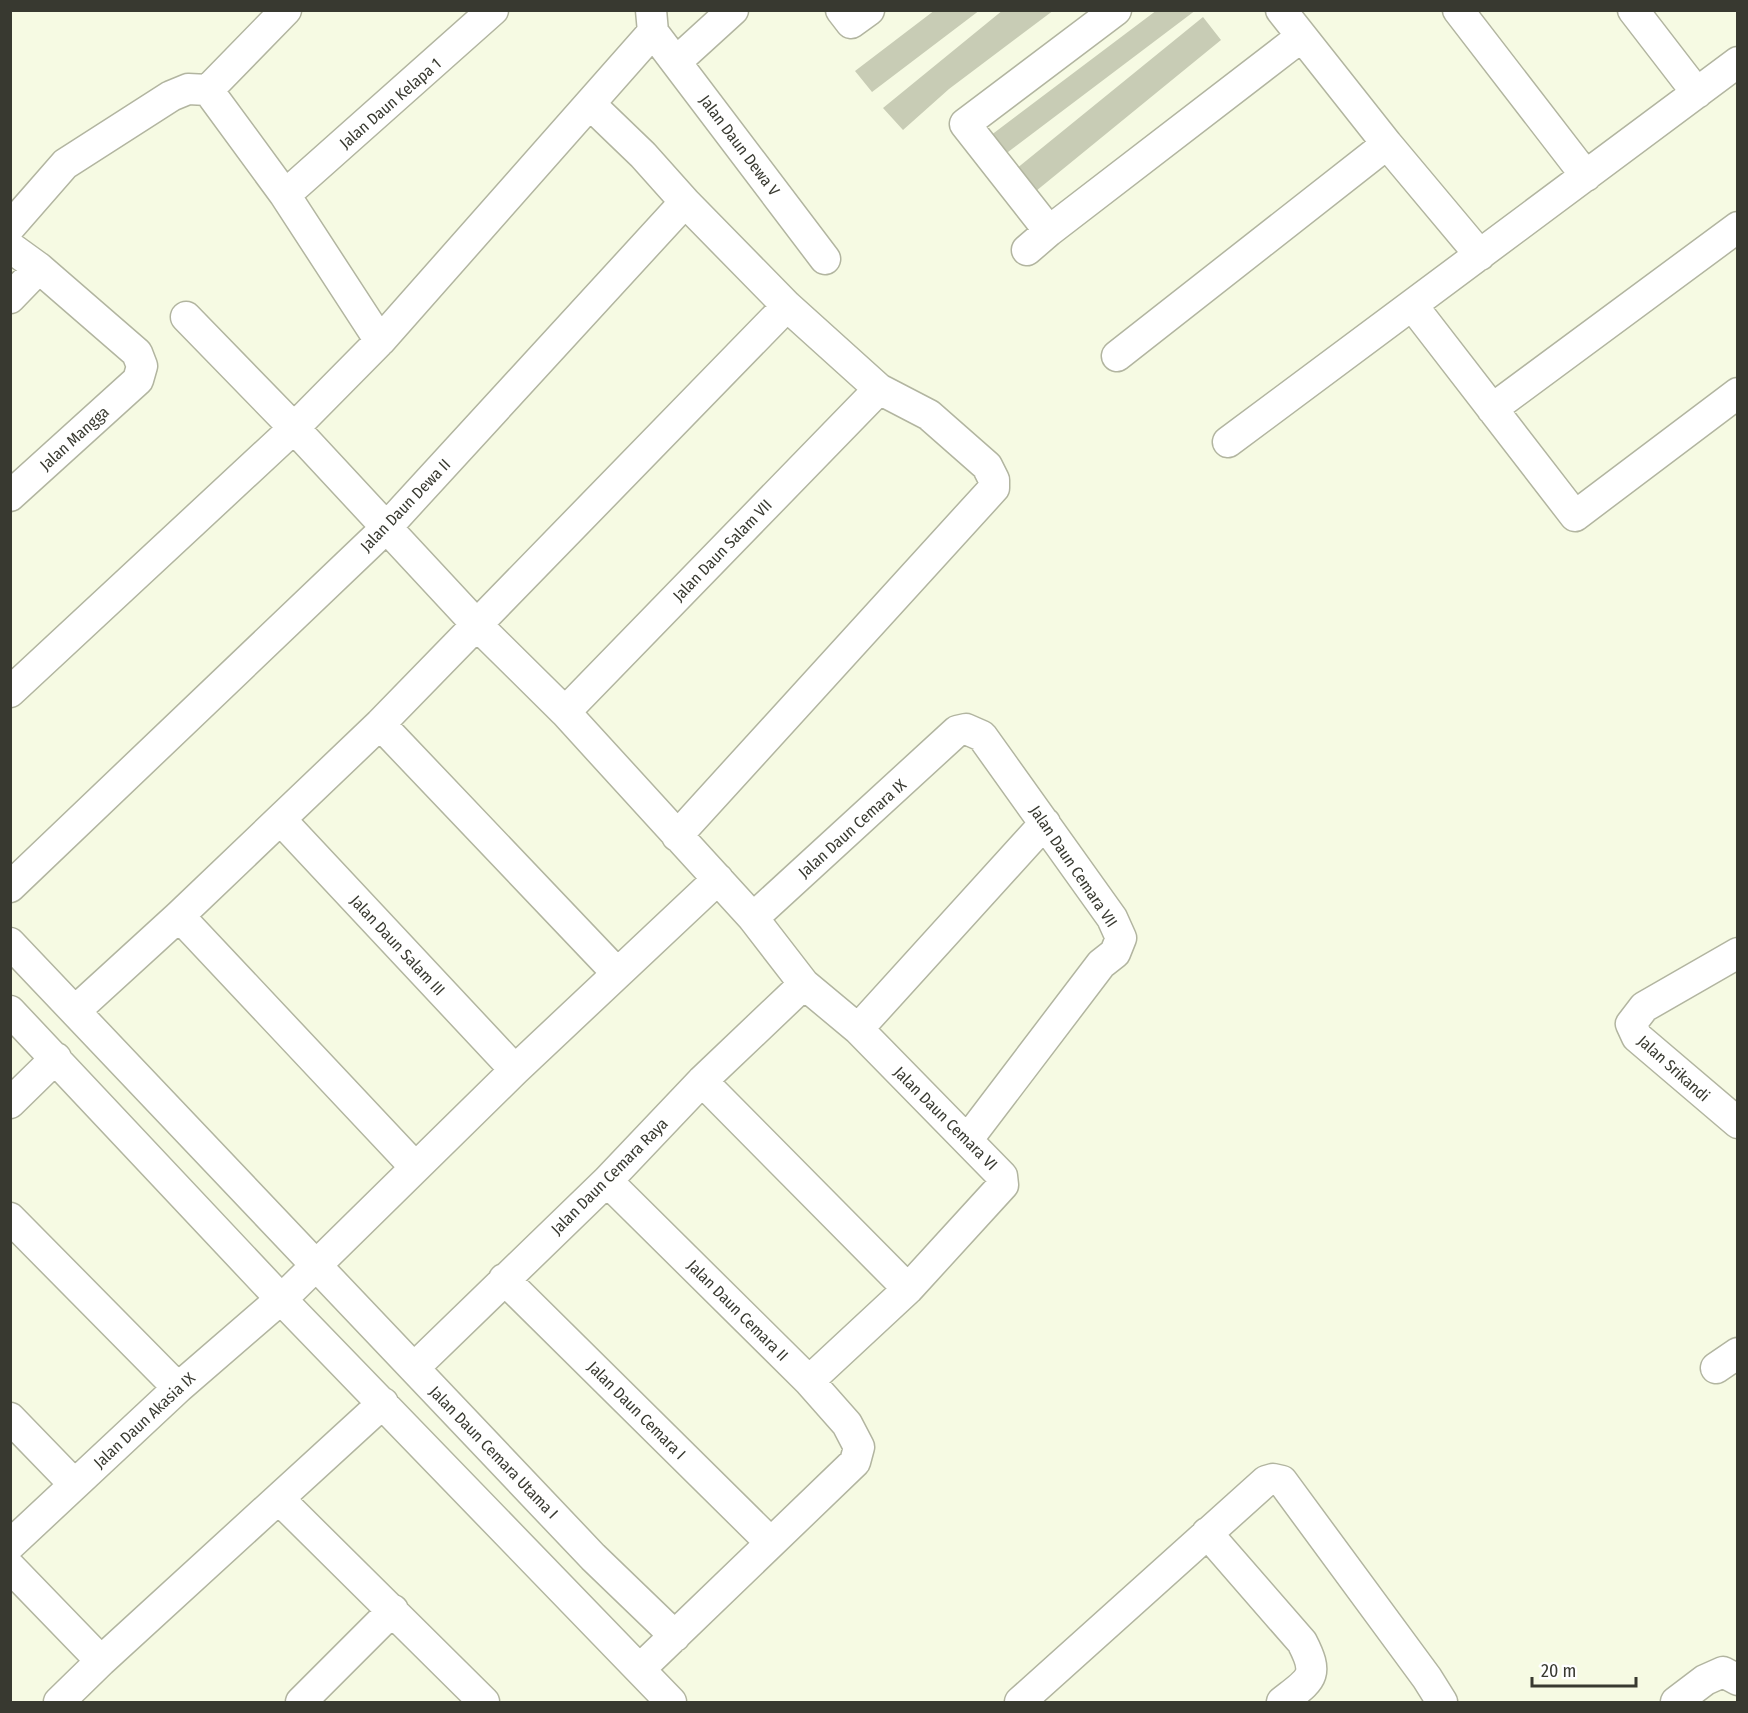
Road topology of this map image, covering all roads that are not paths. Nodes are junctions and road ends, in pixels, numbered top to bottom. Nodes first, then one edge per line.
1 (286, 10) edge
2 (493, 10) edge
3 (733, 10) edge
4 (841, 10) edge
5 (868, 10) edge
6 (1116, 10) edge
7 (1281, 10) edge
8 (1458, 10) edge
9 (1632, 10) edge
10 (652, 21) edge
11 (1301, 37) junction
12 (676, 61) junction
13 (1737, 62) edge
14 (208, 90) junction
15 (1697, 93) junction
16 (590, 104) junction
17 (1387, 144) junction
18 (1586, 176) junction
19 (285, 195) junction
20 (685, 202) junction
21 (10, 227) edge
22 (1737, 227) edge
23 (10, 247) edge
24 (1480, 255) junction
25 (825, 259) dead end
26 (39, 268) junction
27 (10, 298) edge
28 (1412, 305) junction
29 (787, 306) junction
30 (186, 317) dead end
31 (380, 341) junction
32 (1117, 356) dead end
33 (879, 389) junction
34 (1737, 393) edge
35 (1492, 409) junction
36 (294, 428) junction
37 (1228, 442) dead end
38 (10, 496) edge
39 (385, 529) junction
40 (478, 626) junction
41 (10, 693) edge
42 (565, 712) junction
43 (380, 724) junction
44 (950, 738) joint
45 (281, 820) junction
46 (1045, 823) junction
47 (677, 836) junction
48 (718, 879) junction
49 (10, 887) edge
50 (179, 916) junction
51 (753, 918) junction
52 (10, 943) edge
53 (1737, 953) edge
54 (617, 974) junction
55 (804, 984) junction
56 (10, 1011) edge
57 (75, 1011) junction
58 (858, 1029) junction
59 (56, 1058) junction
60 (515, 1070) junction
61 (702, 1081) junction
62 (10, 1104) edge
63 (1737, 1123) edge
64 (968, 1139) junction
65 (415, 1167) junction
66 (606, 1181) junction
67 (10, 1218) edge
68 (504, 1280) junction
69 (299, 1282) junction
70 (908, 1289) junction
71 (414, 1368) junction
72 (809, 1381) junction
73 (178, 1388) junction
74 (383, 1403) junction
75 (10, 1418) edge
76 (74, 1484) junction
77 (279, 1498) junction
78 (1207, 1533) junction
79 (770, 1542) junction
80 (10, 1545) edge
81 (10, 1567) edge
82 (393, 1610) junction
83 (658, 1652) junction
84 (101, 1661) junction
85 (1737, 1680) edge
86 (59, 1702) edge
87 (301, 1702) edge
88 (484, 1702) edge
89 (671, 1702) edge
90 (1020, 1702) edge
91 (1282, 1702) edge
92 (1442, 1702) edge
93 (1676, 1702) edge

1 - 14 street
2 - 19 street, Jalan Daun Kelapa 1
3 - 12 street
4 - 5 street
6 - 11 street
7 - 11 street
8 - 18 street
9 - 15 street
10 - 12 street, Jalan Daun Dewa V
10 - 16 street
11 - 17 street
12 - 25 street, Jalan Daun Dewa V
13 - 15 street
14 - 19 street
14 - 21 street
15 - 18 street
16 - 20 street
16 - 31 street
17 - 24 street
17 - 32 street
18 - 24 street
19 - 31 street
20 - 29 street
20 - 39 street, Jalan Daun Dewa II
22 - 35 street
23 - 26 street
24 - 28 street
26 - 27 street
26 - 38 street, Jalan Mangga
28 - 35 street
28 - 37 street
29 - 33 street
29 - 40 street
30 - 36 street, Jalan Daun Cemara VI
31 - 36 street
33 - 42 street, Jalan Daun Salam VII
33 - 47 street
34 - 35 street
36 - 39 street, Jalan Daun Cemara VI
36 - 41 street
39 - 40 street, Jalan Daun Cemara VI
39 - 49 street, Jalan Daun Dewa II
40 - 42 street, Jalan Daun Cemara VI
40 - 43 street
42 - 47 street, Jalan Daun Cemara VI
43 - 45 street
43 - 54 street
44 - 46 street, Jalan Daun Cemara VII
44 - 51 street, Jalan Daun Cemara IX
45 - 50 street
45 - 60 street, Jalan Daun Salam III
46 - 58 street
46 - 64 street, Jalan Daun Cemara VII
47 - 48 street, Jalan Daun Cemara VI
48 - 51 street, Jalan Daun Cemara VI
48 - 54 street, Jalan Daun Akasia IX
50 - 57 street
50 - 65 street
51 - 55 street, Jalan Daun Cemara VI
52 - 57 street
53 - 63 street, Jalan Srikandi
54 - 60 street, Jalan Daun Akasia IX
55 - 58 street, Jalan Daun Cemara VI
55 - 61 street, Jalan Daun Cemara Raya
56 - 59 street
57 - 69 street
58 - 64 street, Jalan Daun Cemara VI
59 - 62 street
59 - 69 street
60 - 65 street, Jalan Daun Akasia IX
61 - 66 street, Jalan Daun Cemara Raya
61 - 70 street
64 - 70 street, Jalan Daun Cemara VI
65 - 69 street, Jalan Daun Akasia IX
66 - 68 street, Jalan Daun Cemara Raya
66 - 72 street, Jalan Daun Cemara II
67 - 73 street
68 - 71 street, Jalan Daun Cemara Raya
68 - 79 street, Jalan Daun Cemara I
69 - 71 street, Jalan Daun Cemara Utama I
69 - 73 street, Jalan Daun Akasia IX
69 - 74 street
70 - 72 street, Jalan Daun Cemara VI
71 - 83 street, Jalan Daun Cemara Utama I
72 - 79 street, Jalan Daun Cemara II
73 - 76 street, Jalan Daun Akasia IX
74 - 77 street
74 - 83 street
75 - 76 street
76 - 80 street, Jalan Daun Akasia IX
77 - 82 street
77 - 84 street
78 - 90 street
78 - 91 street
78 - 92 street
79 - 83 street
81 - 84 street
82 - 87 street
82 - 88 street
83 - 89 street
84 - 86 street
85 - 93 street

